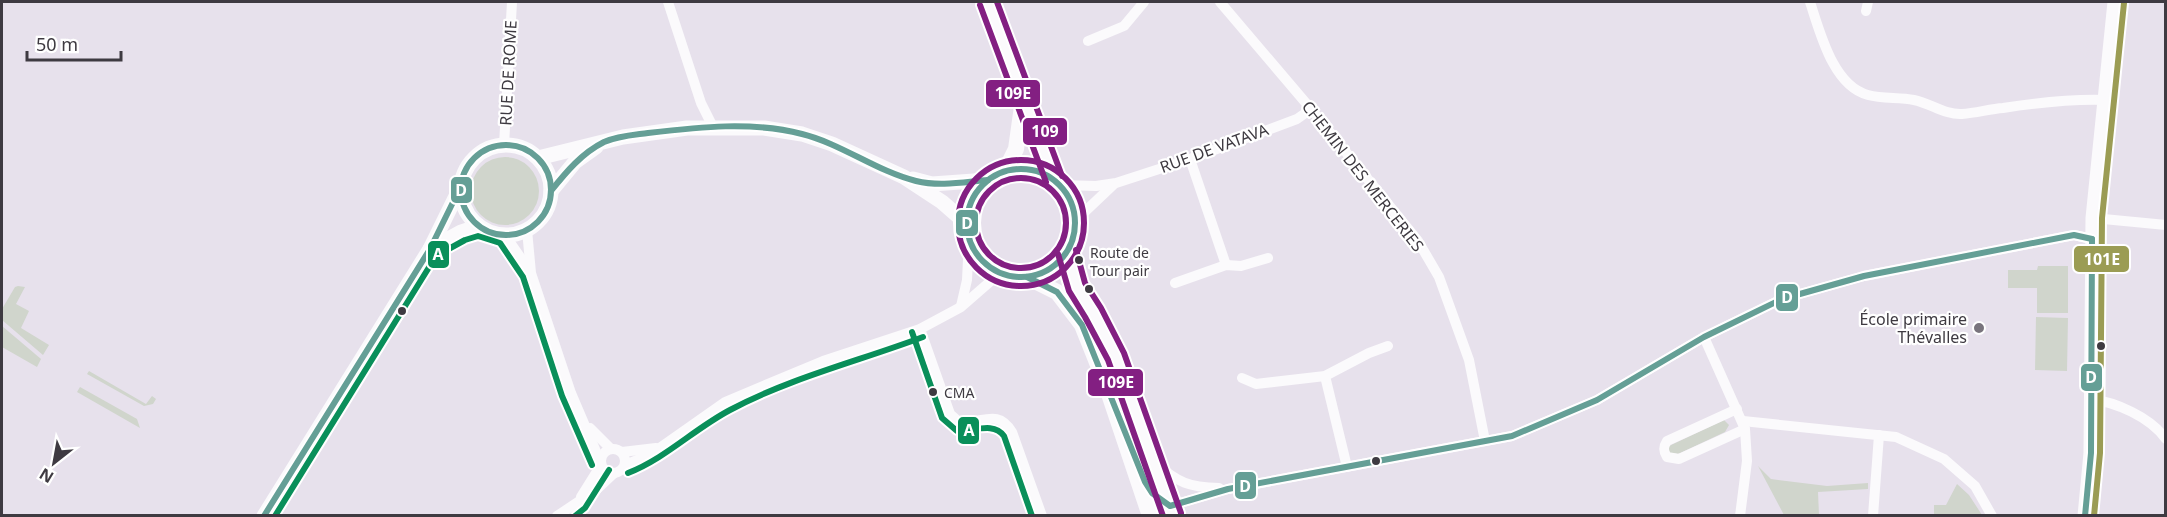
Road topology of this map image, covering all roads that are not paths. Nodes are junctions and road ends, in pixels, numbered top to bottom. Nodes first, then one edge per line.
1 (512, 2) edge
2 (668, 2) edge
3 (988, 2) edge
4 (1144, 2) edge
5 (1220, 2) edge
6 (1810, 2) edge
7 (2115, 2) edge
8 (1088, 41) dead end
9 (1023, 95) junction
10 (2104, 100) junction
11 (1311, 109) junction
12 (713, 127) junction
13 (604, 142) junction
14 (504, 145) junction
15 (538, 158) junction
16 (1190, 159) junction
17 (1005, 171) junction
18 (904, 177) junction
19 (987, 180) junction
20 (1057, 182) junction
21 (1116, 183) junction
22 (461, 186) junction
23 (551, 191) junction
24 (2093, 218) junction
25 (1075, 221) junction
26 (2166, 225) edge
27 (479, 226) junction
28 (527, 230) junction
29 (968, 231) junction
30 (505, 235) junction
31 (2092, 239) junction
32 (430, 249) junction
33 (1067, 252) junction
34 (1268, 258) dead end
35 (1226, 265) junction
36 (531, 273) junction
37 (1000, 273) junction
38 (1027, 277) junction
39 (1175, 283) dead end
40 (961, 307) junction
41 (920, 329) junction
42 (1704, 337) junction
43 (1388, 346) dead end
44 (1326, 376) junction
45 (1242, 378) dead end
46 (1106, 385) junction
47 (2090, 399) junction
48 (1737, 409) junction
49 (583, 421) junction
50 (1744, 425) junction
51 (1879, 435) junction
52 (2166, 439) edge
53 (1485, 441) junction
54 (660, 447) junction
55 (617, 451) junction
56 (1154, 462) junction
57 (601, 463) junction
58 (625, 465) junction
59 (1347, 467) junction
60 (613, 474) junction
61 (1228, 489) junction
62 (578, 503) junction
63 (1171, 511) edge
64 (264, 516) edge
65 (557, 516) edge
66 (1042, 516) edge
67 (1150, 516) edge
68 (1740, 516) edge
69 (1873, 516) edge
70 (1992, 516) edge
71 (2085, 516) edge

1 - 14 street, RUE DE ROME
2 - 12 street
3 - 9 main road
4 - 8 street
5 - 11 street, CHEMIN DES MERCERIES
6 - 10 street
7 - 10 street
9 - 17 main road
9 - 20 main road
10 - 24 street
11 - 16 street, RUE DE VATAVA
11 - 53 street, CHEMIN DES MERCERIES
12 - 13 street
12 - 18 street
13 - 15 street
13 - 23 street
14 - 15 street
14 - 22 street
15 - 23 street
16 - 21 street, RUE DE VATAVA
16 - 35 street
17 - 19 main road
17 - 20 main road
18 - 19 street
18 - 29 street
19 - 29 main road
20 - 21 street, RUE DE VATAVA
20 - 25 main road
21 - 25 street, RUE DE VATAVA
22 - 27 street
22 - 32 street
23 - 28 street
24 - 26 street
24 - 31 street
25 - 33 main road
27 - 30 street
27 - 32 street
28 - 30 street
28 - 36 street
29 - 37 main road
29 - 40 street
30 - 36 street
31 - 42 street
31 - 47 street
32 - 64 street
33 - 38 main road
33 - 56 main road
34 - 35 street
35 - 39 street
36 - 49 street
37 - 38 main road
37 - 40 street
38 - 46 main road
40 - 41 street
41 - 54 street
41 - 66 street
42 - 48 street
42 - 53 street
43 - 44 street
44 - 45 street
44 - 59 street
46 - 63 street
46 - 67 main road
47 - 52 street
47 - 71 street
48 - 50 street
48 - 50 street
49 - 55 street
49 - 57 street
50 - 51 street
50 - 68 street
51 - 69 street
51 - 70 street
53 - 59 street
54 - 55 street
54 - 58 street
55 - 57 street
55 - 58 street
56 - 61 street
56 - 63 main road
57 - 60 street
57 - 62 street
58 - 60 street
59 - 61 street
60 - 62 street
61 - 63 street
62 - 65 street

